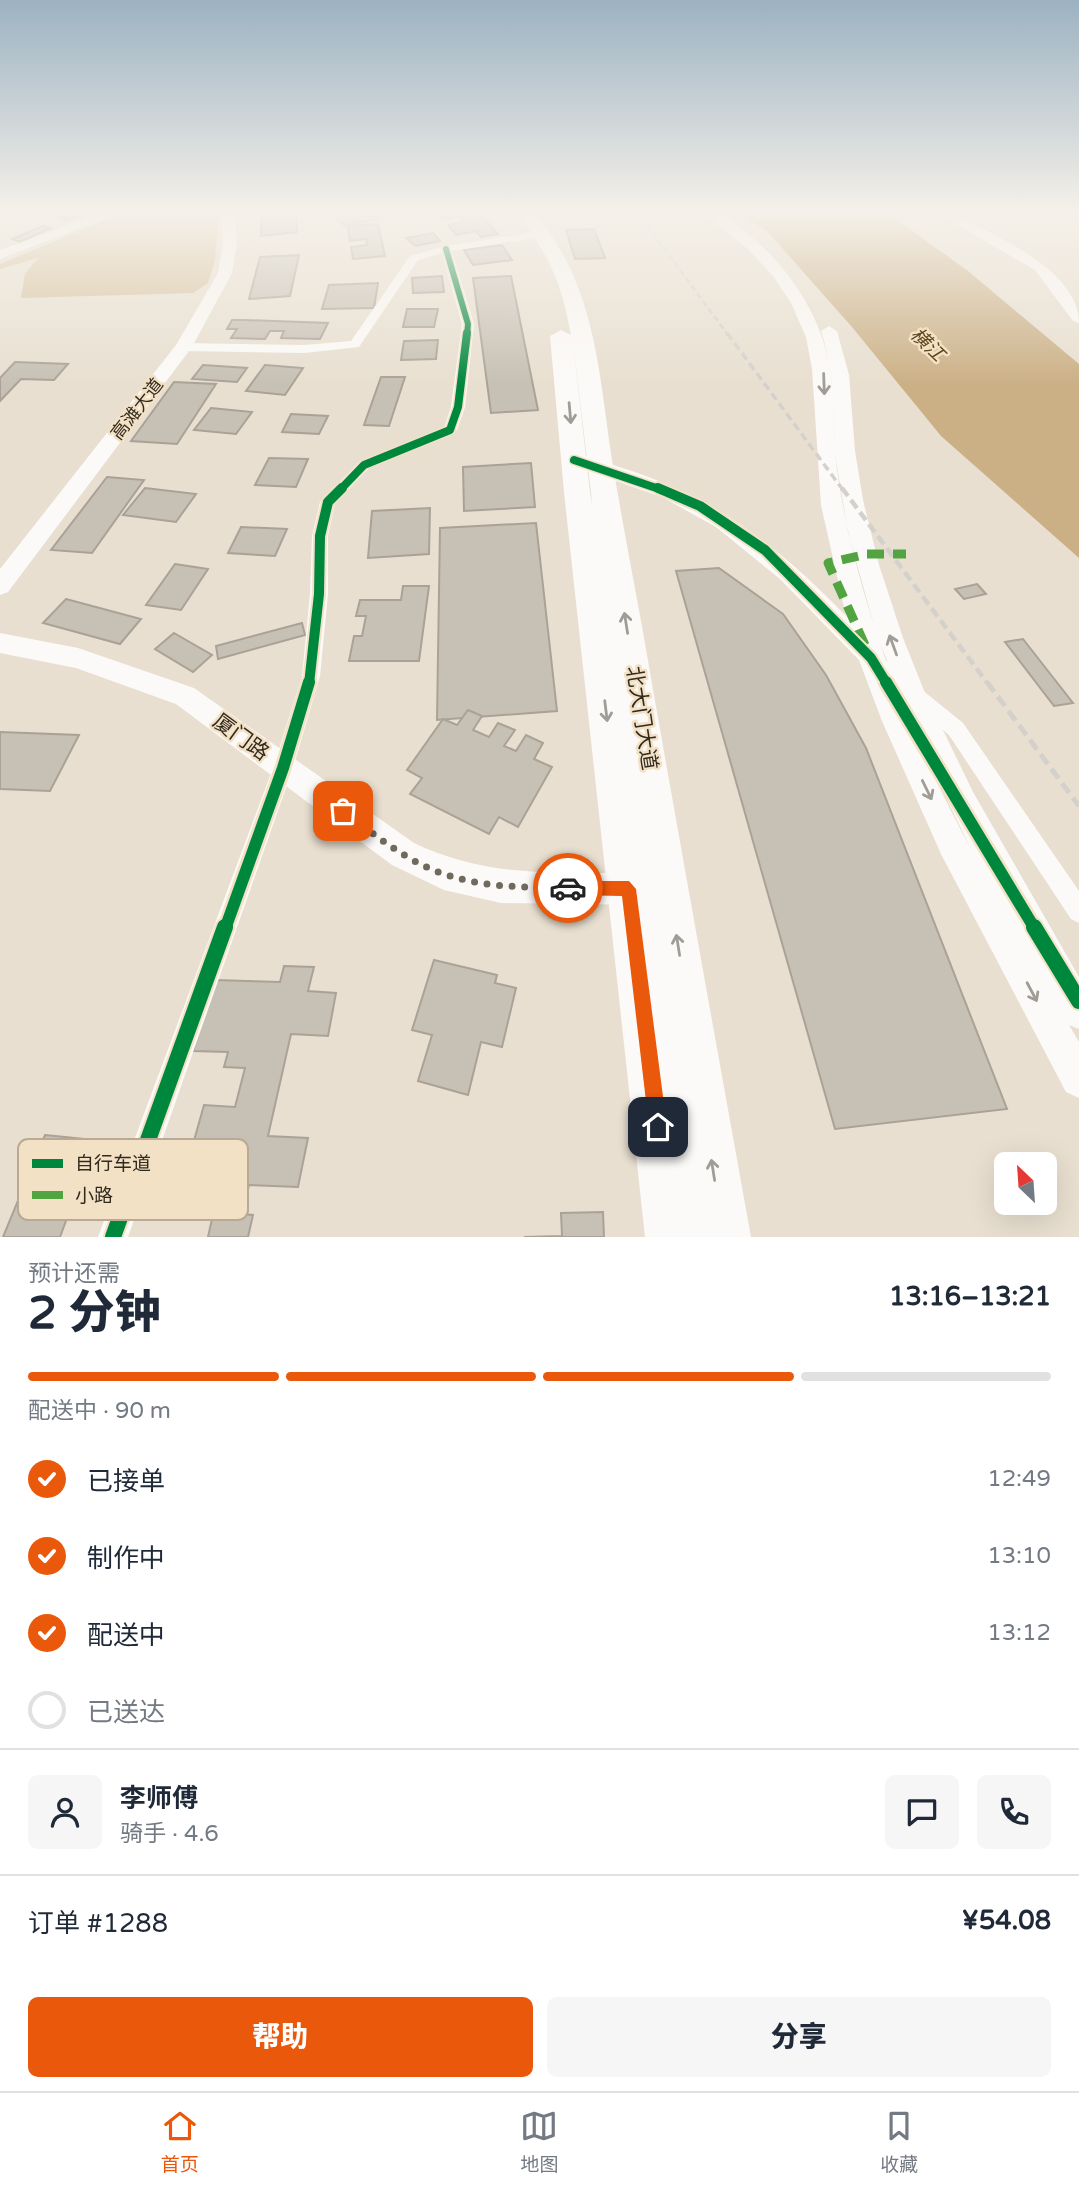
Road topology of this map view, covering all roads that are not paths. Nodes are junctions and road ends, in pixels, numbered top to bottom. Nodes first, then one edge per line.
1 (226, 270) edge
2 (406, 270) edge
3 (452, 270) edge
4 (545, 270) edge
5 (776, 270) edge
6 (791, 270) edge
7 (1042, 270) edge
8 (1079, 318) edge
9 (184, 348) junction
10 (587, 464) junction
11 (0, 586) edge
12 (0, 643) edge
13 (871, 658) junction
14 (283, 768) junction
15 (629, 889) junction
16 (669, 889) junction
17 (1079, 911) edge
18 (1079, 1001) edge
19 (1079, 1011) edge
20 (1079, 1079) edge
21 (149, 1139) edge
22 (119, 1220) edge
23 (113, 1237) edge
24 (672, 1237) edge
25 (724, 1237) edge

1 - 9 main road, 高滩大道
2 - 9 street
3 - 14 street
4 - 10 highway, 北大门大道
5 -> 20 main road
19 -> 6 main road
7 - 8 main road
9 - 11 main road, 高滩大道
10 - 13 main road
10 -> 15 highway, 北大门大道
16 -> 10 highway, 北大门大道
12 - 14 main road, 厦门路
13 - 17 street
13 - 18 main road
14 - 15 main road, 厦门路
14 - 21 street
15 - 16 main road, 厦门路
15 - 24 highway, 北大门大道
25 -> 16 highway, 北大门大道
22 - 23 street

